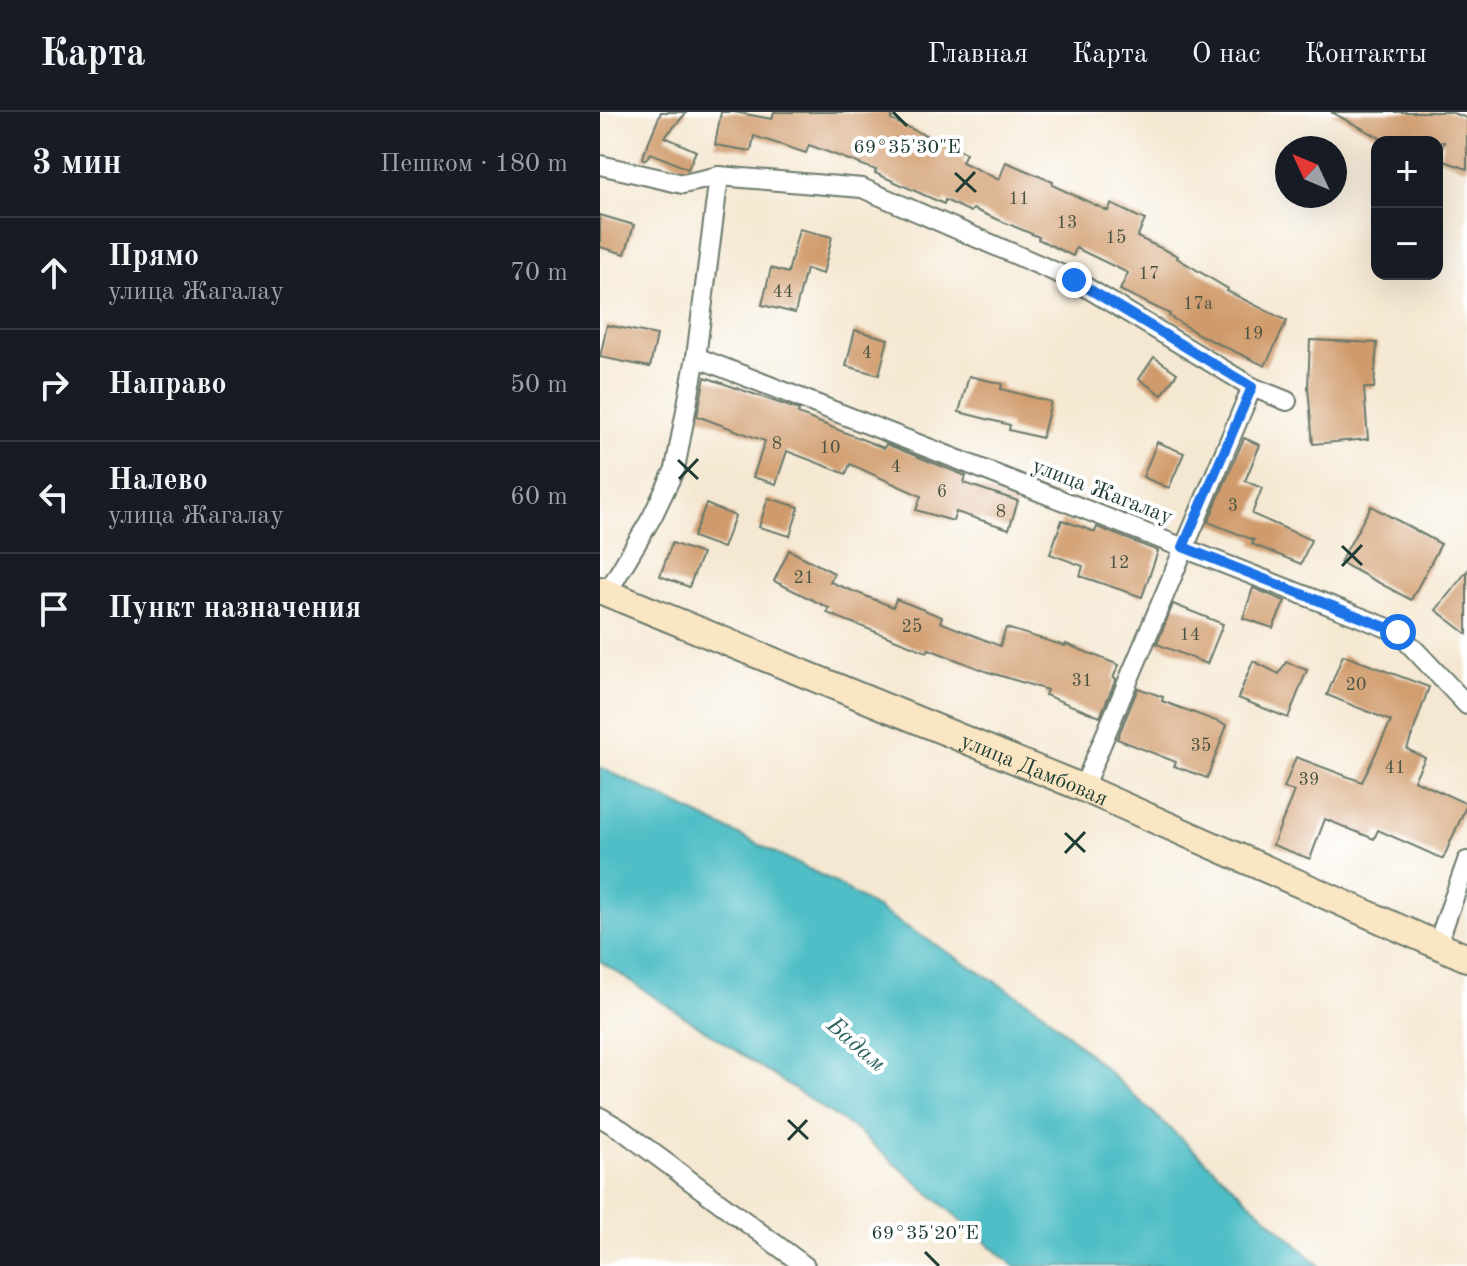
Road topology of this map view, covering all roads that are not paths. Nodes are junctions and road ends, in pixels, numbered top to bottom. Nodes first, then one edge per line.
1 (600, 165) edge
2 (719, 176) junction
3 (696, 357) junction
4 (1252, 387) junction
5 (1287, 401) dead end
6 (1183, 547) junction
7 (603, 592) edge
8 (1467, 705) edge
9 (1083, 788) junction
10 (1467, 861) edge
11 (1437, 945) junction
12 (1467, 958) edge
13 (600, 1117) edge
14 (805, 1266) edge

1 - 2 street
2 - 3 street
2 - 4 street
3 - 6 street, улица Жагалау
3 - 7 street
4 - 5 street
4 - 6 street
6 - 8 street, улица Жагалау
6 - 9 street
7 - 9 street, улица Дамбовая
9 - 11 street, улица Дамбовая
10 - 11 street
11 - 12 street, улица Дамбовая
13 - 14 street

